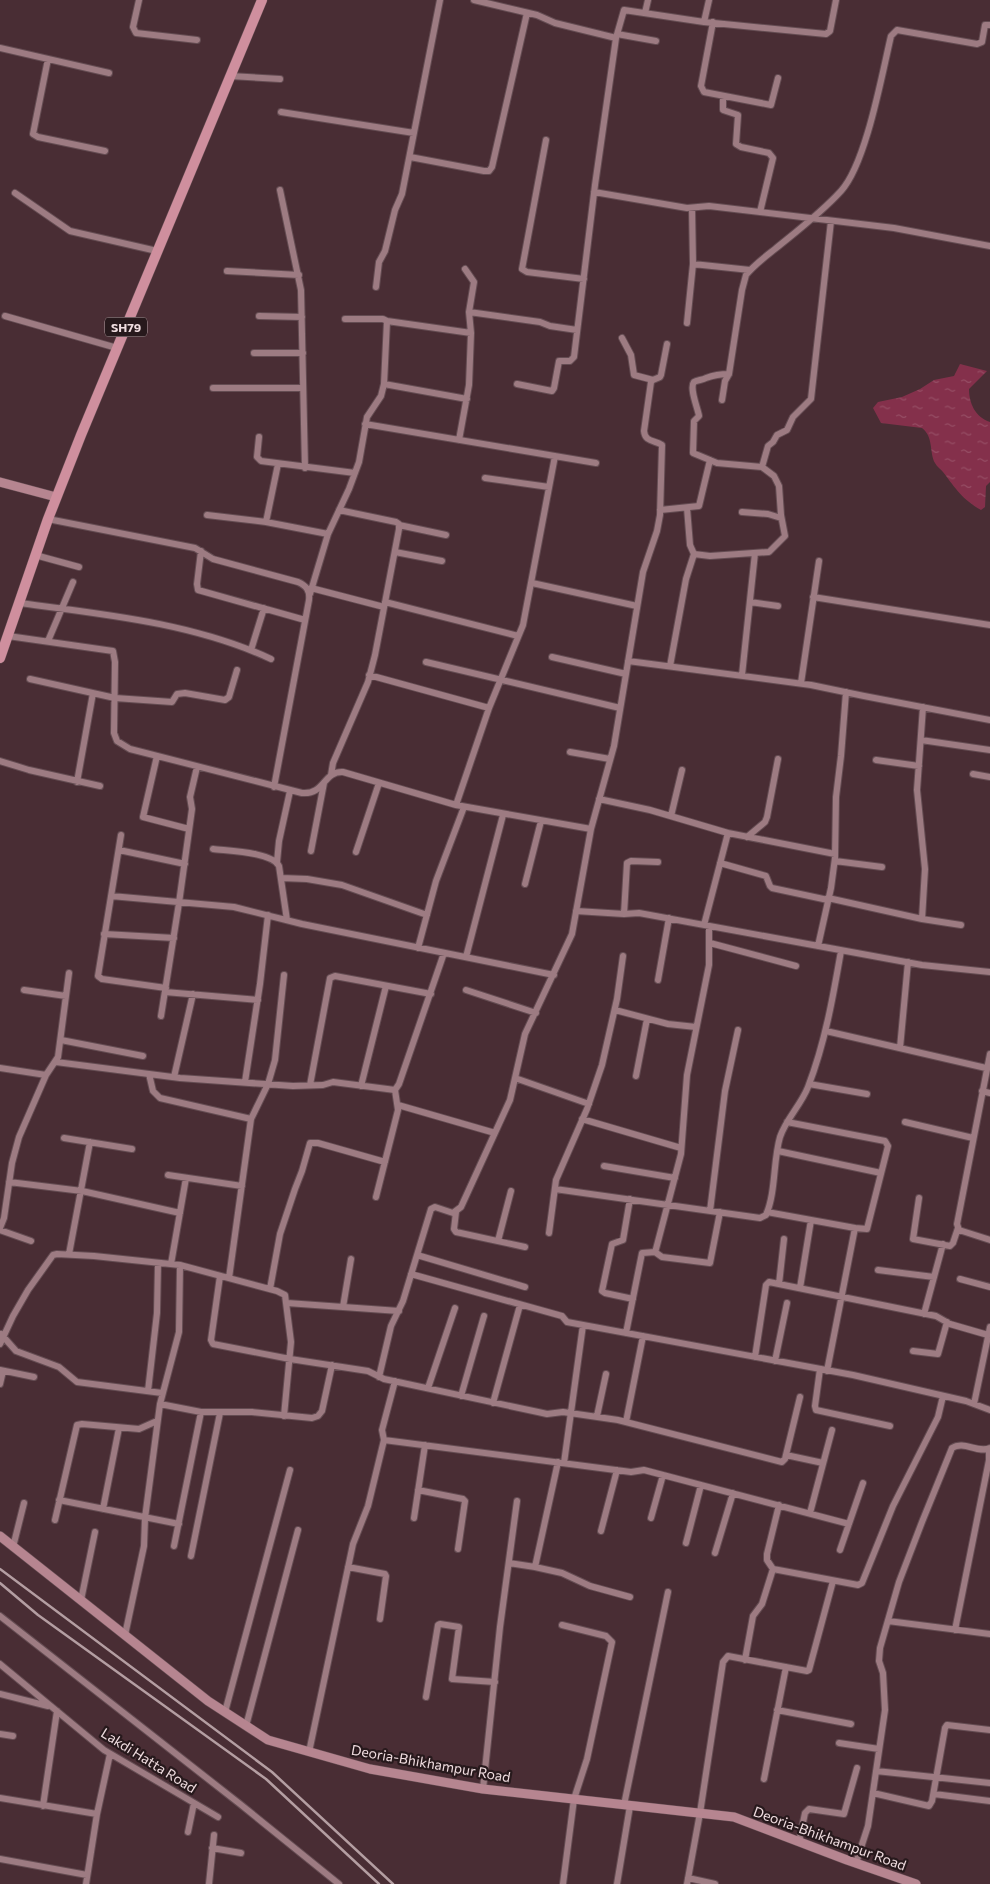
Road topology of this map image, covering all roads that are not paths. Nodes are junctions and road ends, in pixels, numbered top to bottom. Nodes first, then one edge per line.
1 (139, 0) edge
2 (262, 0) edge
3 (440, 0) edge
4 (474, 0) edge
5 (648, 0) edge
6 (709, 0) edge
7 (836, 0) edge
8 (527, 13) junction
9 (645, 13) junction
10 (704, 22) junction
11 (713, 22) junction
12 (990, 25) edge
13 (617, 36) junction
14 (197, 40) dead end
15 (656, 41) dead end
16 (0, 48) edge
17 (48, 59) junction
18 (109, 73) dead end
19 (230, 76) junction
20 (280, 78) dead end
21 (778, 78) dead end
22 (723, 96) junction
23 (281, 112) dead end
24 (414, 133) junction
25 (546, 140) dead end
26 (106, 151) dead end
27 (410, 157) junction
28 (280, 190) dead end
29 (594, 192) junction
30 (15, 193) dead end
31 (692, 208) junction
32 (760, 212) junction
33 (812, 219) junction
34 (831, 221) junction
35 (990, 246) edge
36 (157, 251) junction
37 (693, 264) junction
38 (465, 269) dead end
39 (750, 270) junction
40 (227, 271) dead end
41 (299, 275) junction
42 (584, 279) junction
43 (376, 287) dead end
44 (468, 312) junction
45 (4, 316) dead end
46 (260, 316) dead end
47 (302, 318) junction
48 (345, 320) dead end
49 (387, 321) junction
50 (687, 323) dead end
51 (577, 330) junction
52 (471, 332) junction
53 (622, 338) dead end
54 (667, 344) dead end
55 (117, 348) junction
56 (254, 353) dead end
57 (303, 353) junction
58 (729, 374) junction
59 (653, 380) junction
60 (384, 384) junction
61 (517, 384) dead end
62 (214, 388) dead end
63 (303, 388) junction
64 (467, 399) junction
65 (722, 400) dead end
66 (365, 424) junction
67 (259, 437) dead end
68 (460, 440) junction
69 (555, 456) junction
70 (710, 460) junction
71 (596, 463) dead end
72 (278, 464) junction
73 (762, 467) junction
74 (305, 468) junction
75 (355, 473) junction
76 (485, 478) dead end
77 (0, 482) edge
78 (549, 487) junction
79 (56, 497) junction
80 (687, 508) junction
81 (339, 510) junction
82 (660, 510) junction
83 (742, 512) dead end
84 (207, 515) dead end
85 (781, 518) junction
86 (48, 519) junction
87 (266, 522) junction
88 (399, 525) junction
89 (328, 534) junction
90 (446, 534) dead end
91 (201, 551) junction
92 (395, 552) junction
93 (755, 553) junction
94 (694, 554) junction
95 (35, 555) junction
96 (442, 561) dead end
97 (819, 561) dead end
98 (79, 568) dead end
99 (73, 582) dead end
100 (532, 583) junction
101 (310, 591) junction
102 (813, 597) junction
103 (750, 602) junction
104 (19, 603) junction
105 (384, 605) junction
106 (637, 606) junction
107 (778, 606) dead end
108 (264, 608) junction
109 (62, 609) junction
110 (306, 620) junction
111 (990, 625) edge
112 (8, 636) junction
113 (518, 636) junction
114 (48, 641) junction
115 (251, 650) junction
116 (552, 657) dead end
117 (0, 658) edge
118 (271, 658) dead end
119 (628, 661) junction
120 (426, 662) dead end
121 (670, 666) junction
122 (237, 670) dead end
123 (626, 674) junction
124 (742, 675) junction
125 (369, 676) junction
126 (30, 679) dead end
127 (500, 680) junction
128 (801, 683) junction
129 (846, 692) junction
130 (93, 693) junction
131 (114, 698) junction
132 (923, 707) junction
133 (489, 708) junction
134 (620, 708) junction
135 (990, 720) edge
136 (920, 740) junction
137 (990, 750) edge
138 (570, 752) dead end
139 (156, 756) junction
140 (610, 759) junction
141 (778, 759) dead end
142 (876, 760) dead end
143 (0, 761) edge
144 (919, 766) junction
145 (197, 767) junction
146 (682, 770) dead end
147 (973, 774) dead end
148 (331, 775) junction
149 (990, 777) edge
150 (77, 782) junction
151 (324, 783) junction
152 (378, 783) junction
153 (100, 786) dead end
154 (274, 787) junction
155 (290, 791) junction
156 (599, 799) junction
157 (460, 806) junction
158 (503, 814) junction
159 (671, 816) junction
160 (541, 821) junction
161 (189, 829) junction
162 (591, 829) junction
163 (728, 833) junction
164 (121, 835) dead end
165 (747, 837) junction
166 (213, 849) dead end
167 (119, 850) junction
168 (311, 851) dead end
169 (356, 852) dead end
170 (835, 857) junction
171 (277, 862) junction
172 (658, 862) dead end
173 (720, 863) junction
174 (185, 864) junction
175 (882, 867) dead end
176 (281, 878) junction
177 (525, 884) dead end
178 (111, 896) junction
179 (828, 899) junction
180 (180, 903) junction
181 (576, 910) junction
182 (427, 914) junction
183 (624, 914) junction
184 (268, 915) junction
185 (669, 918) junction
186 (922, 919) junction
187 (287, 920) junction
188 (707, 925) junction
189 (961, 925) dead end
190 (104, 934) junction
191 (174, 938) junction
192 (710, 943) junction
193 (818, 946) junction
194 (418, 948) junction
195 (841, 951) junction
196 (444, 953) junction
197 (623, 956) dead end
198 (466, 957) junction
199 (908, 962) junction
200 (796, 966) dead end
201 (990, 972) edge
202 (69, 973) dead end
203 (284, 975) dead end
204 (554, 975) junction
205 (658, 980) dead end
206 (386, 986) junction
207 (24, 990) dead end
208 (165, 990) junction
209 (466, 990) dead end
210 (193, 994) junction
211 (431, 994) junction
212 (66, 996) junction
213 (258, 1000) junction
214 (615, 1010) junction
215 (536, 1013) junction
216 (160, 1016) dead end
217 (647, 1019) junction
218 (696, 1027) junction
219 (738, 1030) dead end
220 (826, 1031) junction
221 (61, 1040) junction
222 (900, 1048) junction
223 (990, 1054) edge
224 (142, 1056) dead end
225 (56, 1062) junction
226 (0, 1068) edge
227 (986, 1068) junction
228 (149, 1074) junction
229 (46, 1075) junction
230 (636, 1076) dead end
231 (174, 1077) junction
232 (515, 1078) junction
233 (245, 1082) junction
234 (268, 1084) junction
235 (809, 1084) junction
236 (310, 1085) junction
237 (361, 1086) junction
238 (395, 1090) junction
239 (982, 1091) junction
240 (990, 1093) edge
241 (867, 1094) dead end
242 (589, 1104) junction
243 (398, 1106) junction
244 (250, 1119) junction
245 (582, 1119) junction
246 (787, 1122) junction
247 (905, 1122) dead end
248 (495, 1133) junction
249 (64, 1138) dead end
250 (974, 1138) junction
251 (90, 1142) junction
252 (681, 1148) junction
253 (132, 1149) dead end
254 (778, 1151) junction
255 (385, 1162) junction
256 (604, 1166) dead end
257 (882, 1173) junction
258 (168, 1175) dead end
259 (186, 1178) junction
260 (675, 1178) junction
261 (9, 1182) junction
262 (242, 1186) junction
263 (0, 1189) edge
264 (555, 1189) junction
265 (82, 1190) junction
266 (8, 1191) junction
267 (511, 1191) dead end
268 (376, 1197) dead end
269 (919, 1198) dead end
270 (630, 1199) junction
271 (667, 1204) junction
272 (710, 1211) junction
273 (456, 1212) junction
274 (720, 1212) junction
275 (767, 1212) junction
276 (180, 1213) junction
277 (811, 1220) junction
278 (855, 1228) junction
279 (958, 1228) junction
280 (0, 1229) edge
281 (549, 1233) dead end
282 (784, 1238) dead end
283 (990, 1240) edge
284 (31, 1241) dead end
285 (498, 1241) junction
286 (943, 1244) junction
287 (525, 1247) dead end
288 (655, 1252) junction
289 (69, 1254) junction
290 (417, 1256) junction
291 (351, 1259) dead end
292 (158, 1263) junction
293 (171, 1264) junction
294 (180, 1265) junction
295 (878, 1270) dead end
296 (411, 1274) junction
297 (220, 1276) junction
298 (934, 1277) junction
299 (229, 1278) junction
300 (960, 1279) dead end
301 (778, 1284) junction
302 (525, 1287) dead end
303 (800, 1288) junction
304 (990, 1288) edge
305 (270, 1289) junction
306 (841, 1298) junction
307 (633, 1299) junction
308 (286, 1303) junction
309 (787, 1303) dead end
310 (520, 1305) junction
311 (342, 1307) junction
312 (455, 1308) dead end
313 (399, 1311) junction
314 (924, 1314) junction
315 (484, 1316) dead end
316 (947, 1322) junction
317 (584, 1326) junction
318 (990, 1327) edge
319 (626, 1333) junction
320 (2, 1335) edge
321 (988, 1335) junction
322 (643, 1336) junction
323 (0, 1344) edge
324 (913, 1351) dead end
325 (755, 1357) junction
326 (290, 1359) junction
327 (776, 1361) junction
328 (332, 1365) junction
329 (2, 1370) edge
330 (824, 1370) junction
331 (606, 1374) dead end
332 (34, 1377) dead end
333 (379, 1377) junction
334 (395, 1381) junction
335 (0, 1384) edge
336 (428, 1388) junction
337 (148, 1390) junction
338 (162, 1393) junction
339 (461, 1396) junction
340 (943, 1396) junction
341 (800, 1397) dead end
342 (493, 1403) junction
343 (160, 1404) junction
344 (974, 1404) junction
345 (990, 1410) edge
346 (201, 1412) junction
347 (220, 1413) junction
348 (571, 1413) junction
349 (284, 1416) junction
350 (597, 1416) junction
351 (157, 1421) junction
352 (626, 1422) junction
353 (890, 1426) dead end
354 (119, 1428) junction
355 (832, 1430) dead end
356 (384, 1440) junction
357 (425, 1445) junction
358 (989, 1449) edge
359 (786, 1455) junction
360 (561, 1463) junction
361 (823, 1463) junction
362 (290, 1470) dead end
363 (617, 1470) junction
364 (663, 1475) junction
365 (864, 1483) dead end
366 (701, 1485) junction
367 (418, 1490) junction
368 (733, 1493) junction
369 (59, 1500) junction
370 (517, 1501) dead end
371 (24, 1503) dead end
372 (779, 1505) junction
373 (104, 1509) junction
374 (810, 1513) junction
375 (145, 1518) junction
376 (414, 1518) dead end
377 (651, 1518) dead end
378 (55, 1520) dead end
379 (179, 1524) junction
380 (849, 1524) junction
381 (298, 1530) dead end
382 (601, 1531) dead end
383 (95, 1532) dead end
384 (0, 1536) edge
385 (686, 1543) dead end
386 (13, 1546) junction
387 (174, 1546) dead end
388 (458, 1549) dead end
389 (840, 1550) dead end
390 (715, 1553) dead end
391 (191, 1556) dead end
392 (509, 1563) junction
393 (348, 1567) junction
394 (535, 1567) junction
395 (773, 1569) junction
396 (833, 1581) junction
397 (668, 1592) dead end
398 (630, 1597) dead end
399 (81, 1600) junction
400 (0, 1616) edge
401 (380, 1619) dead end
402 (888, 1621) junction
403 (562, 1625) dead end
404 (955, 1630) junction
405 (990, 1634) edge
406 (124, 1635) junction
407 (745, 1660) junction
408 (0, 1664) edge
409 (786, 1667) junction
410 (495, 1682) junction
411 (0, 1694) edge
412 (426, 1697) dead end
413 (54, 1709) junction
414 (777, 1710) junction
415 (226, 1712) junction
416 (851, 1724) dead end
417 (246, 1726) junction
418 (990, 1730) edge
419 (0, 1734) edge
420 (13, 1736) dead end
421 (839, 1743) dead end
422 (879, 1749) junction
423 (309, 1752) junction
424 (110, 1754) junction
425 (857, 1768) dead end
426 (876, 1771) junction
427 (936, 1778) junction
428 (764, 1779) dead end
429 (990, 1783) edge
430 (483, 1790) junction
431 (873, 1793) junction
432 (934, 1794) junction
433 (0, 1798) edge
434 (574, 1799) junction
435 (990, 1802) edge
436 (194, 1803) junction
437 (627, 1805) junction
438 (43, 1806) junction
439 (700, 1813) junction
440 (96, 1814) junction
441 (218, 1817) dead end
442 (188, 1832) dead end
443 (214, 1835) dead end
444 (799, 1842) junction
445 (212, 1848) junction
446 (241, 1852) dead end
447 (0, 1859) edge
448 (856, 1864) junction
449 (88, 1875) junction
450 (687, 1881) edge
451 (86, 1884) edge
452 (209, 1884) edge
453 (339, 1884) edge
454 (563, 1884) edge
455 (617, 1884) edge
456 (715, 1884) edge
457 (916, 1884) edge

1 - 14 street
2 - 19 main road, SH79
3 - 24 street
4 - 8 street
5 - 9 street
6 - 10 street
7 - 11 street
8 - 13 street
8 - 27 street
9 - 10 street
9 - 13 street
10 - 11 street
11 - 22 street
12 - 33 street
13 - 15 street
13 - 29 street
16 - 17 street
17 - 18 street
17 - 26 street
19 - 20 street
19 - 36 main road, SH79
21 - 22 street
22 - 32 street
23 - 24 street
24 - 27 street
25 - 42 street
27 - 43 street
28 - 41 street
29 - 31 street
29 - 42 street
30 - 36 street
31 - 32 street
31 - 37 street
32 - 33 street
33 - 34 street
33 - 39 street
34 - 35 street
34 - 73 street
36 - 55 main road, SH79
37 - 39 street
37 - 50 street
38 - 44 street
39 - 58 street
40 - 41 street
41 - 47 street
42 - 51 street
44 - 51 street
44 - 52 street
45 - 55 street
46 - 47 street
47 - 57 street
48 - 49 street
49 - 52 street
49 - 60 street
51 - 61 street
52 - 64 street
53 - 59 street
54 - 59 street
55 - 79 main road, SH79
56 - 57 street
57 - 63 street
58 - 65 street
58 - 70 street
59 - 82 street
60 - 64 street
60 - 66 street
62 - 63 street
63 - 74 street
64 - 68 street
66 - 68 street
66 - 75 street
67 - 72 street
68 - 69 street
69 - 71 street
69 - 78 street
70 - 73 street
70 - 80 street
72 - 74 street
72 - 87 street
73 - 85 street
74 - 75 street
75 - 81 street
76 - 78 street
77 - 79 main road
78 - 100 street
79 - 86 main road, SH79
80 - 82 street
80 - 94 street
81 - 88 street
81 - 89 street
82 - 106 street
83 - 85 street
84 - 87 street
85 - 93 street
86 - 91 street
86 - 95 main road, SH79
87 - 89 street
88 - 90 street
88 - 92 street
89 - 101 street
91 - 101 street
91 - 108 street
92 - 96 street
92 - 105 street
93 - 94 street
93 - 103 street
94 - 121 street
95 - 98 street
95 - 104 main road, SH79
97 - 102 street
99 - 109 street
100 - 106 street
100 - 113 street
101 - 105 street
101 - 110 street
102 - 111 street
102 - 128 street
103 - 107 street
103 - 124 street
104 - 109 street
104 - 112 main road, SH79
105 - 113 street
105 - 125 street
106 - 119 street
108 - 110 street
108 - 115 street
109 - 114 street
109 - 115 street
110 - 154 street
112 - 114 street
112 - 117 main road, SH79
113 - 127 street
114 - 131 street
115 - 118 street
116 - 123 street
119 - 121 street
119 - 123 street
120 - 127 street
121 - 124 street
122 - 131 street
123 - 134 street
124 - 128 street
125 - 133 street
125 - 148 street
126 - 130 street
127 - 133 street
127 - 134 street
128 - 129 street
129 - 132 street
129 - 170 street
130 - 131 street
130 - 150 street
131 - 139 street
132 - 135 street
132 - 136 street
133 - 157 street
134 - 140 street
136 - 137 street
136 - 144 street
138 - 140 street
139 - 145 street
139 - 161 street
140 - 156 street
141 - 165 street
142 - 144 street
143 - 150 street
144 - 186 street
145 - 154 street
145 - 161 street
146 - 159 street
147 - 149 street
148 - 151 street
148 - 152 street
150 - 153 street
151 - 155 street
151 - 168 street
152 - 157 street
152 - 169 street
154 - 155 street
155 - 171 street
156 - 159 street
156 - 162 street
157 - 158 street
157 - 182 street
158 - 160 street
158 - 198 street
159 - 163 street
160 - 162 street
160 - 177 street
161 - 174 street
162 - 181 street
163 - 165 street
163 - 173 street
164 - 167 street
165 - 170 street
166 - 171 street
167 - 174 street
167 - 178 street
170 - 175 street
170 - 179 street
171 - 176 street
172 - 183 street
173 - 179 street
173 - 188 street
174 - 180 street
176 - 182 street
176 - 187 street
178 - 180 street
178 - 190 street
179 - 186 street
179 - 193 street
180 - 184 street
180 - 191 street
181 - 183 street
181 - 204 street
182 - 194 street
183 - 185 street
184 - 187 street
184 - 213 street
185 - 188 street
185 - 205 street
186 - 189 street
187 - 194 street
188 - 192 street
188 - 193 street
190 - 191 street
190 - 208 street
191 - 208 street
192 - 200 street
192 - 218 street
193 - 195 street
194 - 196 street
195 - 199 street
195 - 220 street
196 - 198 street
196 - 211 street
197 - 214 street
198 - 204 street
199 - 201 street
199 - 222 street
202 - 212 street
203 - 234 street
204 - 215 street
206 - 211 street
206 - 236 street
206 - 237 street
207 - 212 street
208 - 210 street
208 - 216 street
209 - 215 street
210 - 213 street
210 - 231 street
211 - 238 street
212 - 221 street
213 - 233 street
214 - 217 street
214 - 242 street
215 - 232 street
217 - 218 street
217 - 230 street
218 - 252 street
219 - 272 street
220 - 222 street
220 - 235 street
221 - 224 street
221 - 225 street
222 - 227 street
223 - 227 street
225 - 228 street
225 - 229 street
226 - 229 street
227 - 239 street
228 - 231 street
228 - 244 street
229 - 261 street
231 - 233 street
232 - 242 street
232 - 248 street
233 - 234 street
234 - 236 street
234 - 244 street
235 - 241 street
235 - 246 street
236 - 237 street
237 - 238 street
238 - 243 street
239 - 240 street
239 - 250 street
242 - 245 street
243 - 248 street
243 - 255 street
244 - 262 street
245 - 252 street
245 - 264 street
246 - 254 street
246 - 257 street
247 - 250 street
248 - 273 street
249 - 251 street
250 - 279 street
251 - 253 street
251 - 265 street
252 - 260 street
254 - 257 street
254 - 275 street
255 - 268 street
255 - 305 street
256 - 260 street
257 - 278 street
258 - 259 street
259 - 262 street
259 - 276 street
260 - 271 street
261 - 265 street
261 - 266 street
262 - 299 street
263 - 266 street
264 - 270 street
264 - 281 street
265 - 276 street
265 - 289 street
266 - 280 street
267 - 285 street
269 - 286 street
270 - 271 street
270 - 307 street
271 - 272 street
271 - 288 street
272 - 274 street
273 - 285 street
273 - 290 street
274 - 275 street
274 - 288 street
275 - 277 street
276 - 293 street
277 - 278 street
277 - 303 street
278 - 306 street
279 - 283 street
279 - 286 street
280 - 284 street
282 - 301 street
285 - 287 street
286 - 298 street
288 - 307 street
289 - 292 street
289 - 320 street
290 - 296 street
290 - 302 street
291 - 311 street
292 - 293 street
292 - 337 street
293 - 294 street
294 - 297 street
294 - 338 street
295 - 298 street
296 - 310 street
296 - 313 street
297 - 299 street
297 - 326 street
298 - 314 street
299 - 305 street
300 - 304 street
301 - 303 street
301 - 325 street
303 - 306 street
305 - 308 street
306 - 314 street
306 - 330 street
307 - 319 street
308 - 311 street
308 - 326 street
309 - 327 street
310 - 317 street
310 - 342 street
311 - 313 street
312 - 336 street
313 - 333 street
314 - 316 street
315 - 339 street
316 - 321 street
316 - 324 street
317 - 319 street
317 - 348 street
318 - 321 street
319 - 322 street
320 - 323 street
320 - 337 street
321 - 344 street
322 - 325 street
322 - 352 street
325 - 327 street
326 - 328 street
326 - 349 street
327 - 330 street
328 - 333 street
328 - 349 street
329 - 332 street
329 - 335 street
330 - 340 street
330 - 353 street
331 - 350 street
333 - 334 street
334 - 336 street
334 - 356 street
336 - 339 street
337 - 338 street
338 - 343 street
339 - 342 street
340 - 344 street
340 - 396 street
341 - 359 street
342 - 348 street
343 - 346 street
343 - 351 street
344 - 345 street
346 - 347 street
346 - 379 street
347 - 349 street
347 - 391 street
348 - 350 street
348 - 360 street
350 - 352 street
351 - 354 street
351 - 375 street
352 - 359 street
354 - 369 street
354 - 373 street
355 - 361 street
356 - 357 street
356 - 393 street
357 - 360 street
357 - 367 street
358 - 402 street
358 - 404 street
359 - 361 street
360 - 363 street
360 - 394 street
361 - 374 street
362 - 415 street
363 - 364 street
363 - 382 street
364 - 366 street
364 - 377 street
365 - 380 street
366 - 368 street
366 - 385 street
367 - 376 street
367 - 388 street
368 - 372 street
368 - 390 street
369 - 373 street
369 - 378 street
370 - 392 street
371 - 386 street
372 - 374 street
372 - 395 street
373 - 375 street
374 - 380 street
375 - 379 street
375 - 406 street
379 - 387 street
380 - 389 street
381 - 417 street
383 - 399 street
384 - 386 main road, Deoria-Bhikhampur Road
386 - 399 main road, Deoria-Bhikhampur Road
392 - 394 street
392 - 410 street
393 - 401 street
393 - 423 street
394 - 398 street
395 - 396 street
395 - 407 street
396 - 409 street
397 - 437 street
399 - 406 main road, Deoria-Bhikhampur Road
400 - 453 street
402 - 404 street
402 - 422 street
403 - 434 street
404 - 405 street
406 - 415 main road, Deoria-Bhikhampur Road
407 - 409 street
407 - 439 street
408 - 413 street, Lakdi Hatta Road
409 - 414 street
410 - 412 street
410 - 430 street
411 - 413 street
413 - 424 street, Lakdi Hatta Road
413 - 438 street
414 - 416 street
414 - 428 street
415 - 417 main road, Deoria-Bhikhampur Road
417 - 423 main road, Deoria-Bhikhampur Road
418 - 427 street
419 - 420 street
421 - 422 street
422 - 426 street
423 - 430 main road, Deoria-Bhikhampur Road
424 - 436 street, Lakdi Hatta Road
424 - 440 street
425 - 444 street
426 - 427 street
426 - 431 street
427 - 429 street
427 - 432 street
430 - 434 main road, Deoria-Bhikhampur Road
431 - 432 street
431 - 448 street
432 - 435 street
433 - 438 street
434 - 437 main road, Deoria-Bhikhampur Road
434 - 454 street
436 - 441 street, Lakdi Hatta Road
436 - 442 street
437 - 439 main road, Deoria-Bhikhampur Road
437 - 455 street
438 - 440 street
439 - 444 main road, Deoria-Bhikhampur Road
439 - 450 street
440 - 449 street
443 - 445 street
444 - 448 main road, Deoria-Bhikhampur Road
445 - 446 street
445 - 452 street
447 - 449 street
448 - 457 main road, Deoria-Bhikhampur Road
449 - 451 street
450 - 456 street

